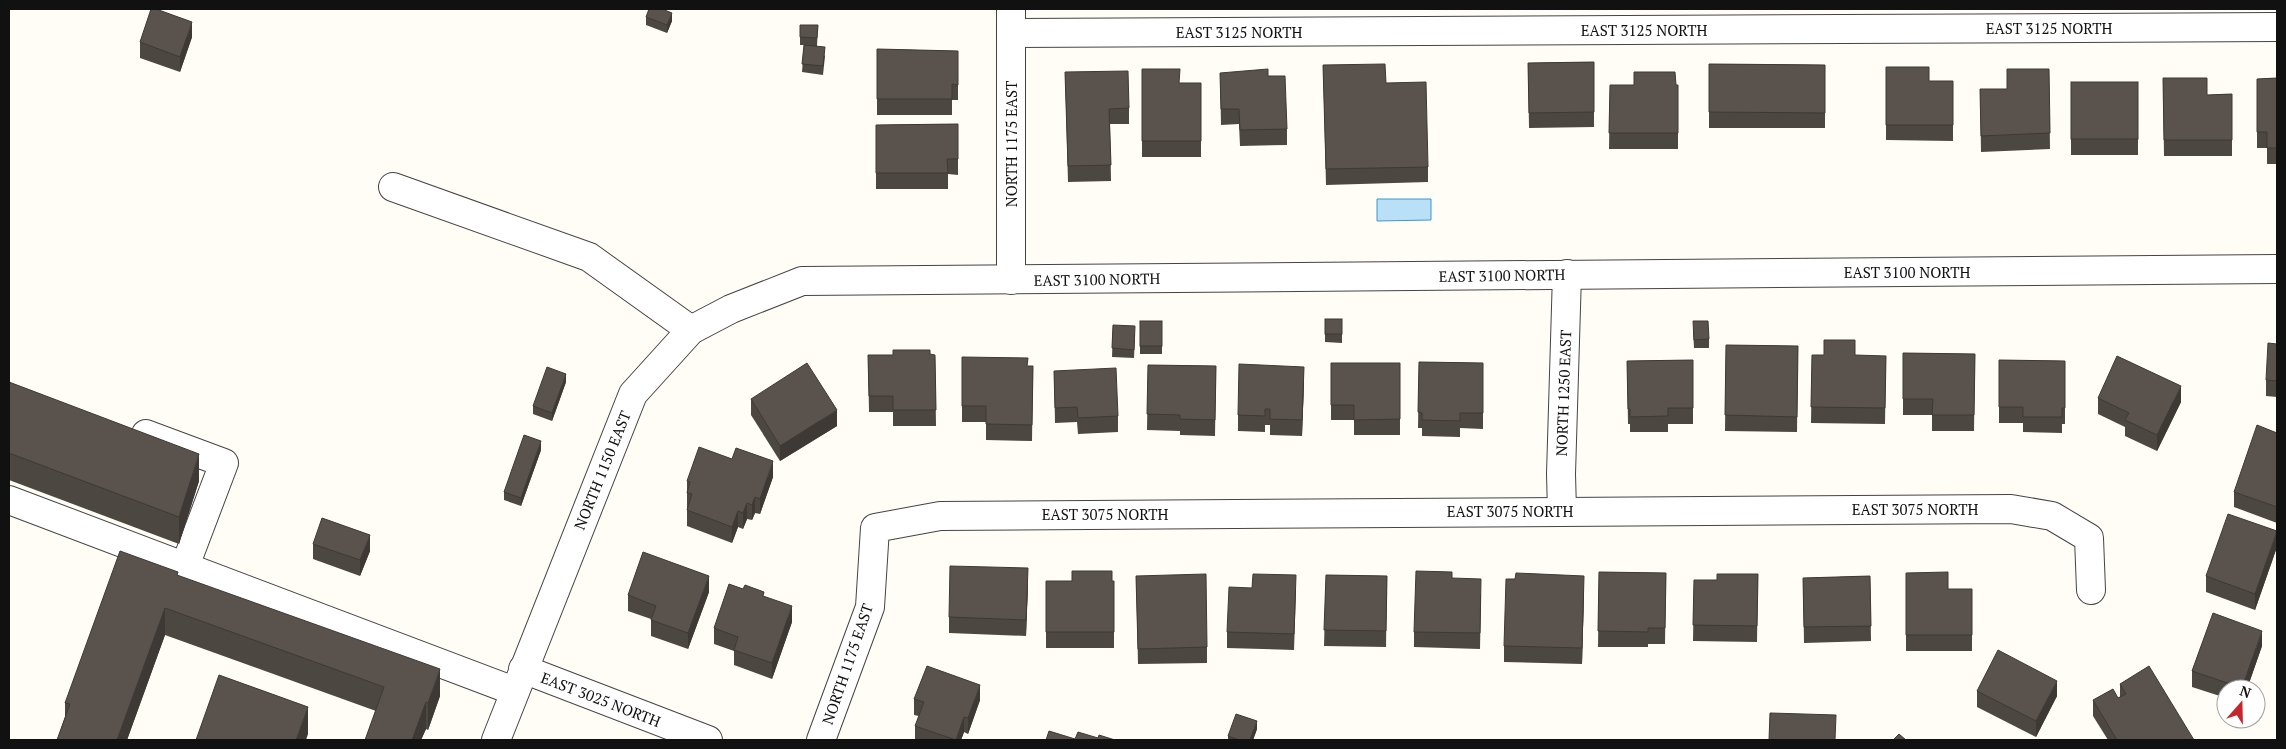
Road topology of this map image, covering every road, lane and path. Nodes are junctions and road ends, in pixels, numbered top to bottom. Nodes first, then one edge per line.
1 (1011, 21) edge
2 (2277, 27) edge
3 (393, 187) dead end
4 (2277, 269) edge
5 (1567, 274) junction
6 (1011, 280) junction
7 (731, 308) joint
8 (691, 330) junction
9 (121, 425) edge
10 (9, 500) edge
11 (1562, 511) junction
12 (875, 528) joint
13 (185, 566) junction
14 (2091, 590) dead end
15 (519, 680) junction
16 (496, 740) edge
17 (708, 740) edge
18 (821, 740) edge

1 - 2 street, EAST 3125 NORTH
1 - 6 street, NORTH 1175 EAST
3 - 8 street
4 - 5 street, EAST 3100 NORTH
5 - 6 street, EAST 3100 NORTH
5 - 11 street, NORTH 1250 EAST
6 - 7 street, EAST 3100 NORTH
7 - 8 street, NORTH 1150 EAST
8 - 15 street, NORTH 1150 EAST
9 - 13 street
10 - 13 street, EAST 3025 NORTH
11 - 12 street, EAST 3075 NORTH
11 - 14 street, EAST 3075 NORTH
12 - 18 street, NORTH 1175 EAST
13 - 15 street, EAST 3025 NORTH
15 - 16 street, NORTH 1150 EAST
15 - 17 street, EAST 3025 NORTH

